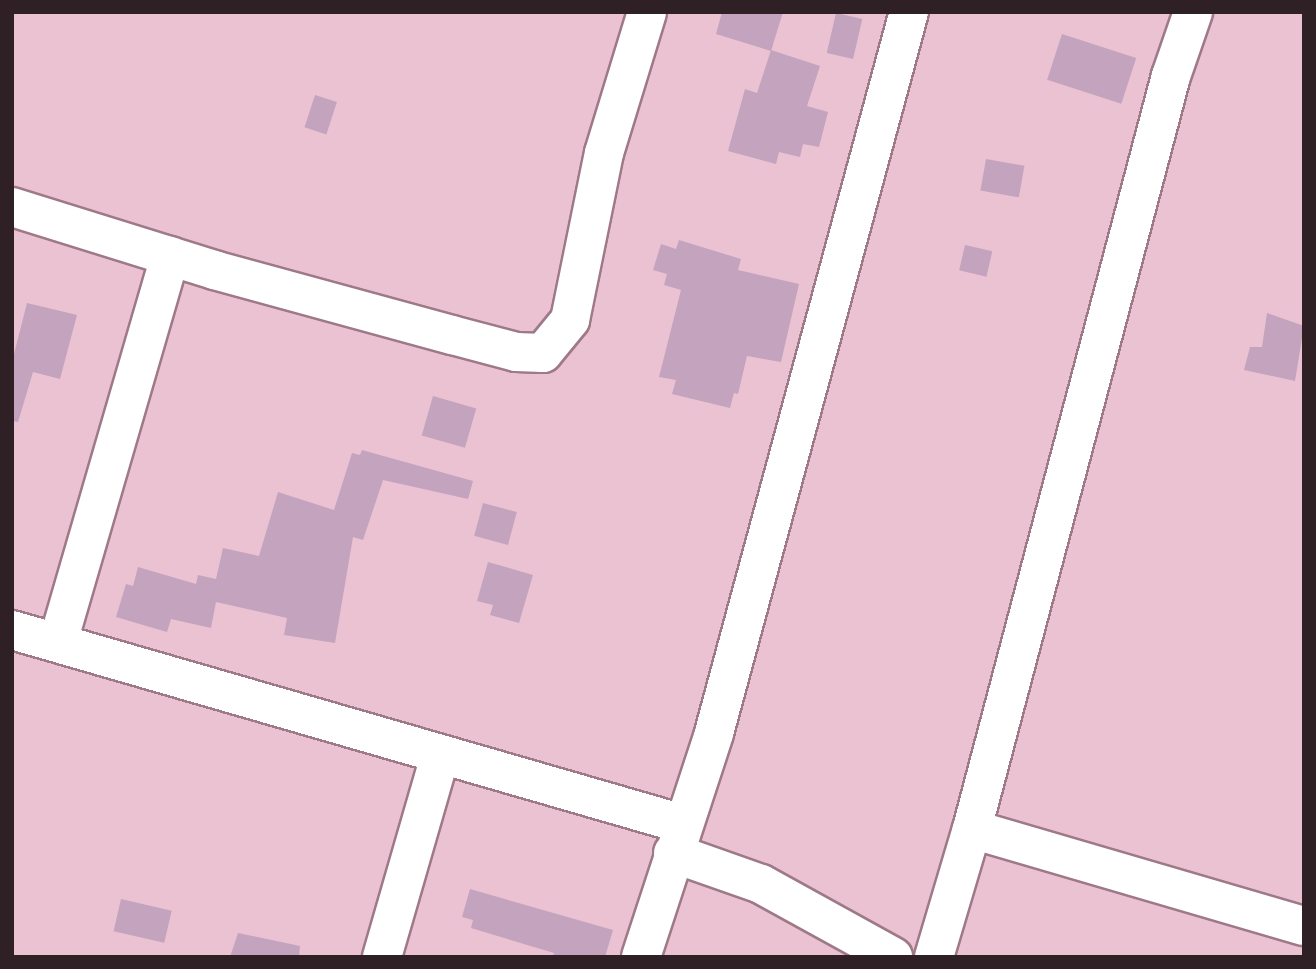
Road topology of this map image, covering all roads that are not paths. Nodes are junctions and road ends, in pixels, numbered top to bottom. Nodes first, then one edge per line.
1 (647, 12) edge
2 (909, 12) edge
3 (1193, 12) edge
4 (12, 207) edge
5 (170, 256) junction
6 (12, 630) edge
7 (58, 642) junction
8 (440, 756) junction
9 (972, 829) junction
10 (678, 839) junction
11 (1304, 926) edge
12 (382, 957) edge
13 (640, 957) edge
14 (893, 957) edge
15 (934, 957) edge

1 - 5 street
2 - 10 street
3 - 9 street
4 - 5 street
5 - 7 street
6 - 7 street
7 - 8 street
8 - 10 street
8 - 12 street
9 - 11 street
9 - 15 street
10 - 13 street
10 - 14 street

